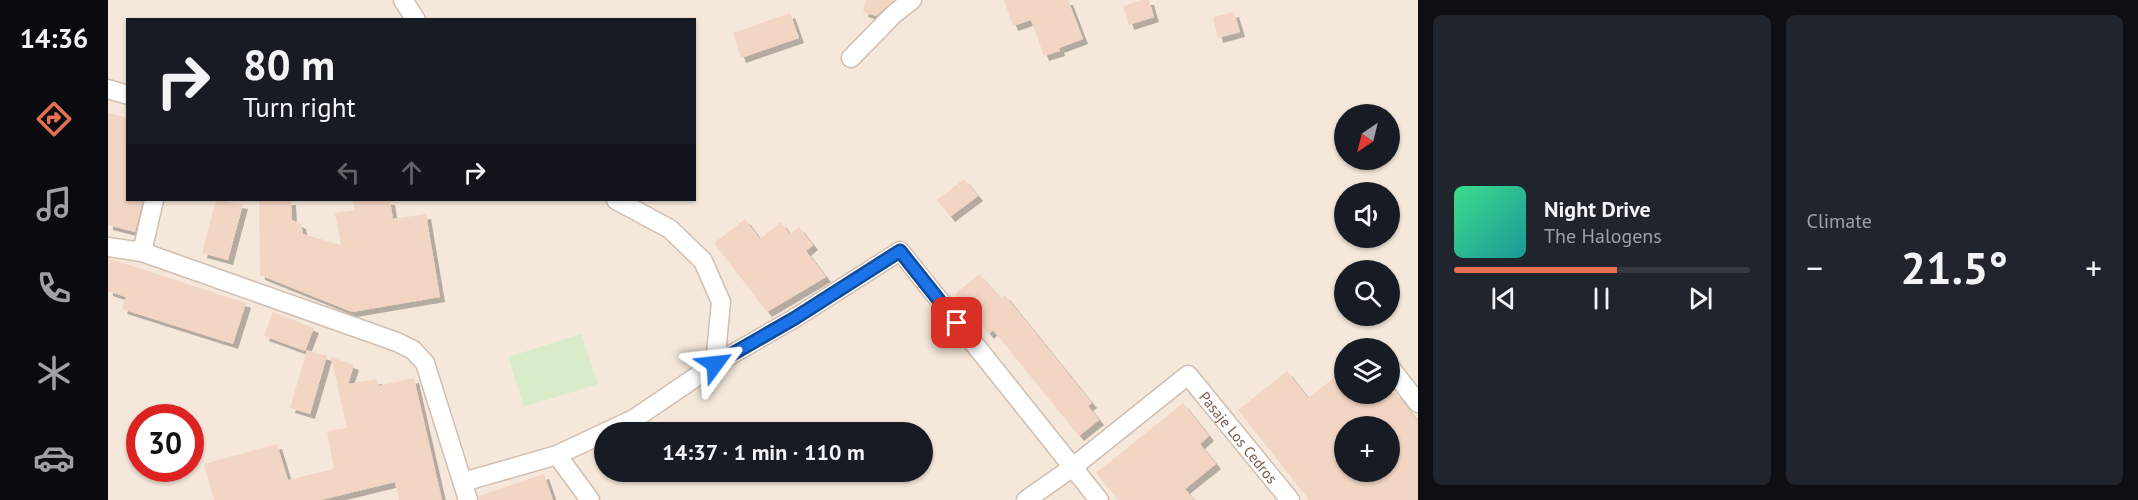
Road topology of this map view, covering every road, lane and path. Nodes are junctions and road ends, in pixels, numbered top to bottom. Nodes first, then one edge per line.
1 (404, 0) edge
2 (912, 0) edge
3 (415, 18) edge
4 (851, 58) dead end
5 (108, 89) edge
6 (126, 95) edge
7 (154, 201) edge
8 (618, 201) edge
9 (108, 247) edge
10 (142, 252) junction
11 (715, 364) junction
12 (1400, 380) edge
13 (1418, 403) edge
14 (627, 422) edge
15 (594, 437) edge
16 (557, 455) junction
17 (1073, 467) junction
18 (463, 482) junction
19 (468, 500) edge
20 (590, 500) edge
21 (1026, 500) edge
22 (1099, 500) edge
23 (1290, 500) edge

1 - 3 street
2 - 4 street
5 - 6 street
7 - 10 street
8 - 11 street
9 - 10 street
10 - 18 street
11 - 14 street
11 - 17 street
12 - 13 street
15 - 16 street
16 - 18 street
16 - 20 street
17 - 21 street
17 - 22 street
17 - 23 street, Pasaje Los Cedros
18 - 19 street

